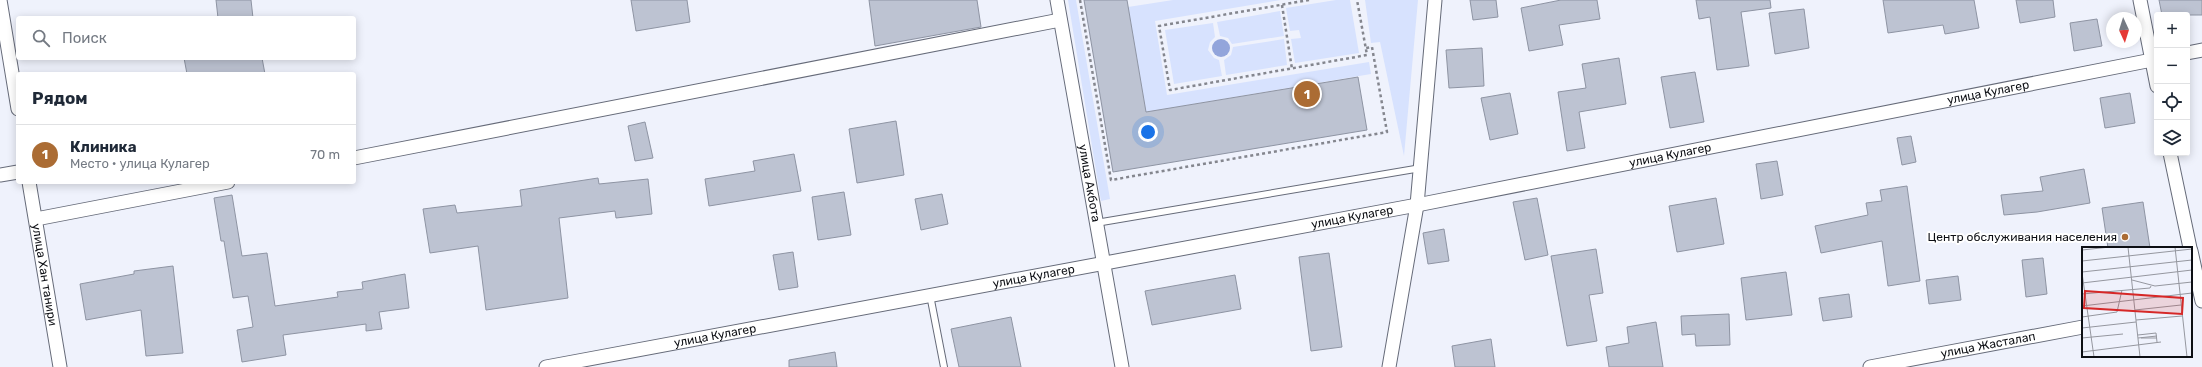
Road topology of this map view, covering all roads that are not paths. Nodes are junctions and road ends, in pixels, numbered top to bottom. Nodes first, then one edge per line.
1 (0, 0) edge
2 (1057, 0) edge
3 (1435, 0) edge
4 (2140, 0) edge
5 (1060, 20) junction
6 (2202, 50) edge
7 (2190, 52) edge
8 (2154, 59) edge
9 (16, 97) edge
10 (2171, 156) edge
11 (356, 158) edge
12 (1421, 168) junction
13 (16, 172) edge
14 (0, 175) edge
15 (29, 184) edge
16 (218, 184) edge
17 (1417, 205) junction
18 (36, 220) junction
19 (1096, 224) junction
20 (2190, 247) edge
21 (2192, 256) edge
22 (1104, 262) junction
23 (930, 295) junction
24 (2202, 301) edge
25 (2202, 304) edge
26 (2192, 306) edge
27 (2082, 327) edge
28 (60, 367) edge
29 (546, 367) edge
30 (944, 367) edge
31 (1122, 367) edge
32 (1389, 367) edge
33 (1870, 367) edge

1 - 9 street
2 - 5 street, улица Акбота
3 - 12 street
4 - 8 street
5 - 11 street
5 - 19 street, улица Акбота
6 - 7 street
8 - 17 street, улица Кулагер
10 - 20 street
12 - 17 street
12 - 19 lane
13 - 14 street
15 - 18 street, улица Хан танири
16 - 18 street
17 - 22 street, улица Кулагер
17 - 32 street
18 - 28 street, улица Хан танири
19 - 22 street, улица Акбота
21 - 24 street
22 - 23 street, улица Кулагер
22 - 31 street, улица Акбота
23 - 29 street, улица Кулагер
23 - 30 lane
25 - 26 street
27 - 33 street, улица Жасталап

